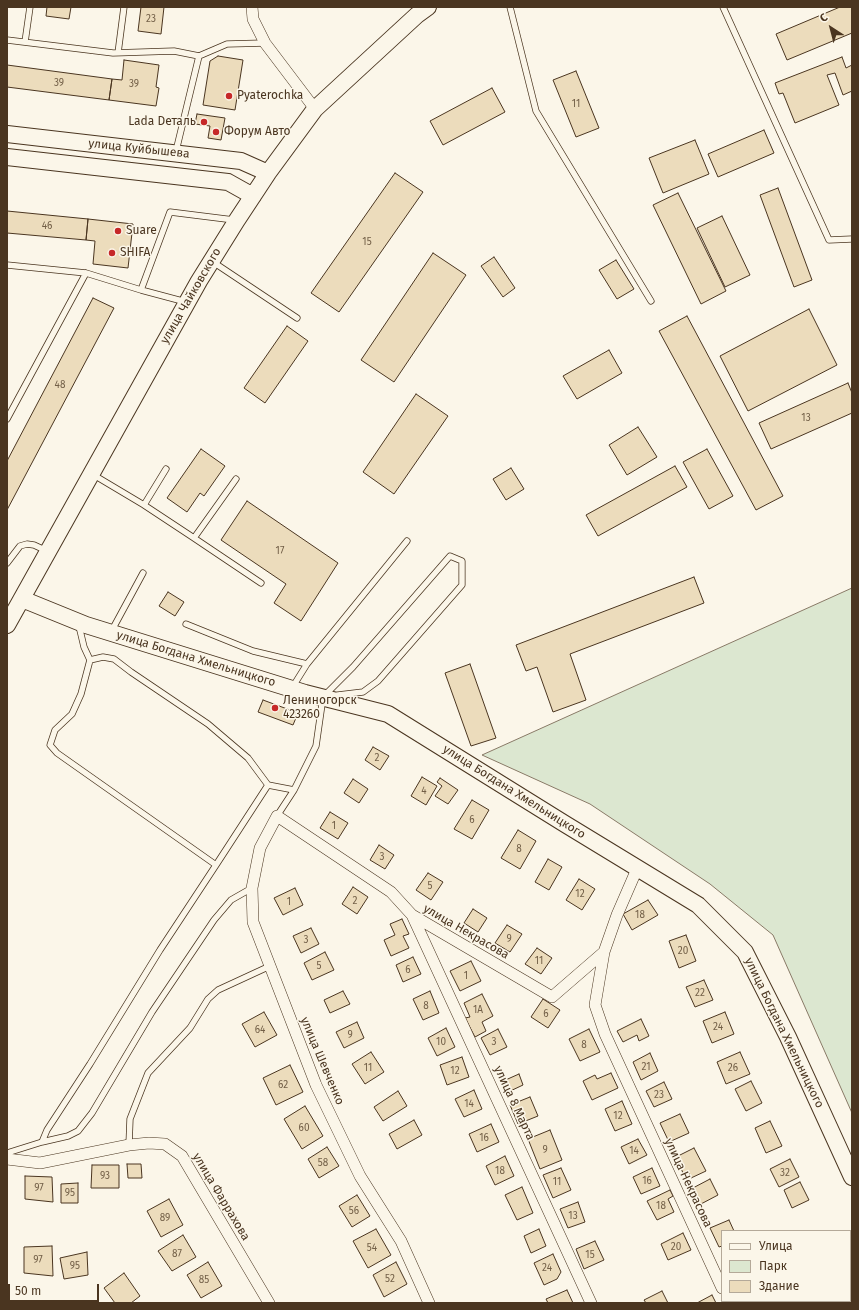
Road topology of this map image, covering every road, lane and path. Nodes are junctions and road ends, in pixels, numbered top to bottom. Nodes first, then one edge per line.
1 (30, 7) edge
2 (124, 7) edge
3 (252, 7) edge
4 (428, 7) edge
5 (510, 7) edge
6 (723, 7) edge
7 (7, 40) edge
8 (25, 42) junction
9 (265, 43) junction
10 (118, 53) junction
11 (199, 56) junction
12 (315, 109) junction
13 (7, 134) edge
14 (175, 154) junction
15 (7, 157) edge
16 (268, 174) junction
17 (253, 196) junction
18 (237, 220) junction
19 (852, 239) edge
20 (211, 261) junction
21 (7, 265) edge
22 (86, 273) junction
23 (141, 290) junction
24 (651, 301) dead end
25 (187, 303) junction
26 (297, 318) dead end
27 (7, 419) edge
28 (166, 469) dead end
29 (92, 474) junction
30 (236, 479) dead end
31 (144, 505) junction
32 (194, 538) junction
33 (408, 541) dead end
34 (48, 552) junction
35 (7, 563) edge
36 (143, 573) dead end
37 (261, 583) dead end
38 (22, 599) junction
39 (78, 622) junction
40 (186, 624) dead end
41 (7, 625) edge
42 (110, 632) junction
43 (90, 660) junction
44 (307, 664) junction
45 (291, 688) junction
46 (323, 697) junction
47 (268, 785) junction
48 (294, 790) junction
49 (277, 816) junction
50 (216, 864) junction
51 (637, 869) junction
52 (252, 888) junction
53 (412, 915) junction
54 (604, 952) junction
55 (270, 966) junction
56 (42, 1142) junction
57 (129, 1145) junction
58 (7, 1153) edge
59 (7, 1159) edge
60 (852, 1177) edge
61 (721, 1286) edge
62 (269, 1303) edge
63 (430, 1303) edge
64 (591, 1303) edge

1 - 8 lane
2 - 10 lane
3 - 9 street
4 - 12 main road, улица Чайковского
5 - 24 lane
6 - 19 lane
7 - 8 lane
8 - 10 lane
9 - 11 lane
9 - 12 street
10 - 11 lane
11 - 14 lane
12 - 16 main road, улица Чайковского
13 - 14 main road, улица Куйбышева
14 - 16 main road, улица Куйбышева
15 - 17 main road, улица Куйбышева
16 - 17 main road, улица Чайковского
17 - 18 main road, улица Чайковского
18 - 20 main road, улица Чайковского
18 - 23 lane
20 - 25 main road, улица Чайковского
20 - 26 lane
21 - 22 lane
22 - 23 lane
22 - 27 lane
23 - 25 lane
25 - 29 main road, улица Чайковского
28 - 31 lane
29 - 31 lane
29 - 34 main road, улица Чайковского
30 - 32 lane
31 - 32 lane
32 - 37 lane
33 - 44 lane
34 - 35 lane
34 - 38 main road, улица Чайковского
36 - 42 lane
38 - 39 main road, улица Богдана Хмельницкого
38 - 41 main road, улица Чайковского
39 - 42 main road, улица Богдана Хмельницкого
39 - 43 lane
40 - 44 lane
42 - 45 main road, улица Богдана Хмельницкого
43 - 47 lane
43 - 50 lane
44 - 45 lane
45 - 46 main road, улица Богдана Хмельницкого
46 - 46 lane
46 - 48 lane
46 - 51 main road, улица Богдана Хмельницкого
47 - 48 lane
47 - 50 lane
48 - 49 lane
49 - 52 street, улица Шевченко
49 - 53 street, улица Некрасова
50 - 56 lane
51 - 54 street, улица Некрасова
51 - 60 main road, улица Богдана Хмельницкого
52 - 55 street, улица Шевченко
52 - 56 lane
53 - 54 street, улица Некрасова
53 - 64 street, улица 8 Марта
54 - 61 street, улица Некрасова
55 - 57 lane
55 - 63 street, улица Шевченко
56 - 58 lane
57 - 59 street, улица Фаррахова
57 - 62 street, улица Фаррахова

